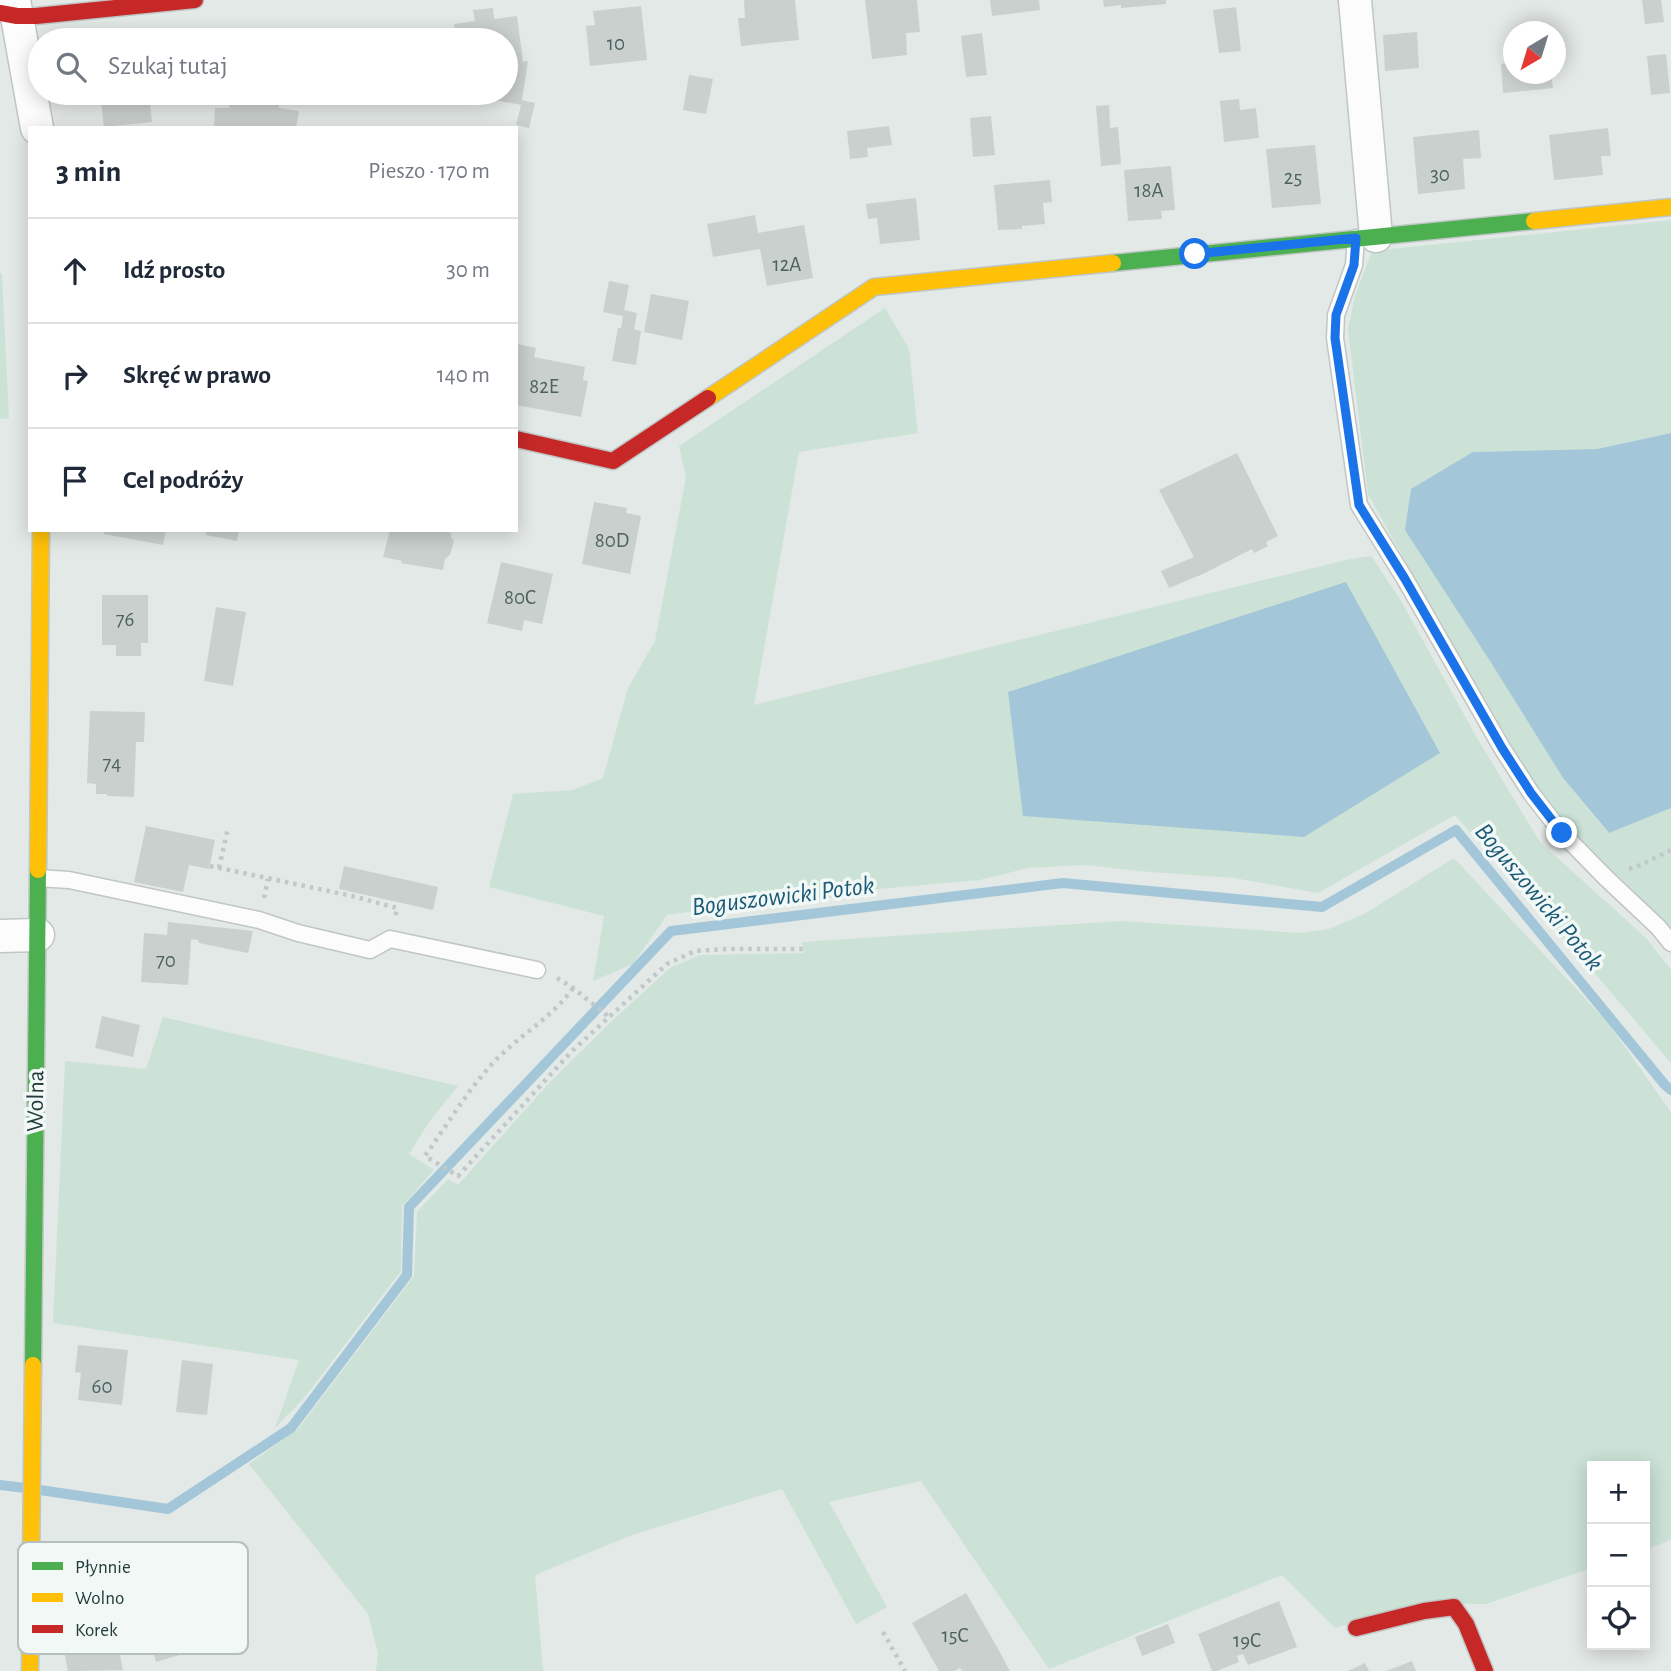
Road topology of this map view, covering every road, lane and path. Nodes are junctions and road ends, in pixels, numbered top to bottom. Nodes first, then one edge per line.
1 (195, 0) edge
2 (1355, 0) edge
3 (10, 10) edge
4 (28, 89) edge
5 (32, 105) edge
6 (37, 126) edge
7 (1671, 206) edge
8 (1366, 237) junction
9 (518, 439) edge
10 (41, 532) edge
11 (228, 828) dead end
12 (1671, 850) edge
13 (209, 866) dead end
14 (219, 868) junction
15 (1605, 877) junction
16 (38, 878) junction
17 (38, 935) junction
18 (0, 936) edge
19 (390, 939) junction
20 (1671, 943) edge
21 (804, 949) dead end
22 (537, 970) dead end
23 (609, 1017) junction
24 (32, 1542) edge
25 (1356, 1628) dead end
26 (883, 1632) dead end
27 (905, 1671) edge
28 (1485, 1671) edge

1 - 3 street
2 - 8 street
3 - 4 street
5 - 6 street
7 - 8 street
8 - 9 street
8 - 15 lane
10 - 16 street, Wolna
11 - 14 path
12 - 15 path
13 - 14 path
14 - 19 path
15 - 20 lane
16 - 17 street, Wolna
16 - 19 lane
17 - 18 street
17 - 24 street, Wolna
19 - 22 lane
21 - 23 path
23 - 23 path
25 - 28 street
26 - 27 path

